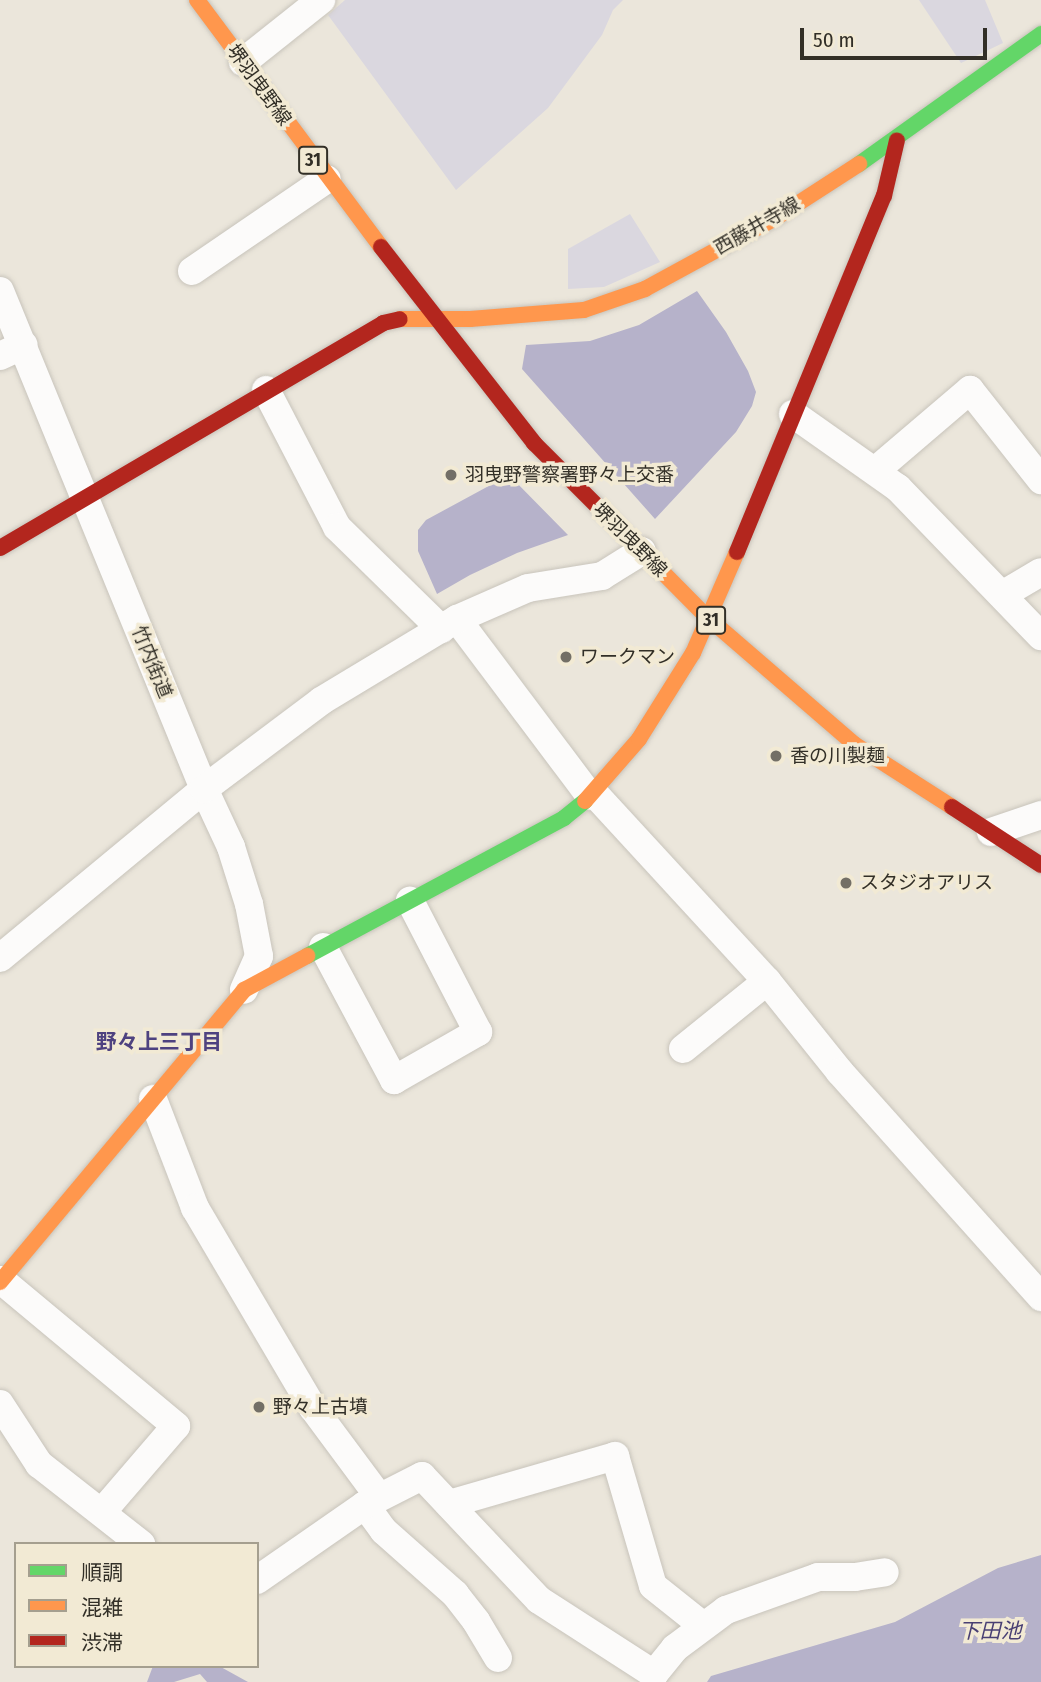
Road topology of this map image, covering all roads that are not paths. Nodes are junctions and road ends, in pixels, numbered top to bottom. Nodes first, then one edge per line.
1 (197, 0) edge
2 (321, 0) edge
3 (1041, 34) edge
4 (243, 62) junction
5 (897, 140) junction
6 (327, 179) junction
7 (192, 271) dead end
8 (0, 291) edge
9 (433, 317) junction
10 (12, 351) edge
11 (266, 390) junction
12 (793, 414) junction
13 (874, 471) junction
14 (1041, 480) edge
15 (84, 495) junction
16 (0, 548) edge
17 (642, 551) junction
18 (1041, 572) edge
19 (1002, 595) junction
20 (707, 617) junction
21 (449, 624) junction
22 (1041, 636) edge
23 (204, 789) junction
24 (592, 795) junction
25 (1041, 815) edge
26 (991, 832) junction
27 (1041, 865) edge
28 (410, 901) junction
29 (323, 947) junction
30 (0, 958) edge
31 (767, 981) junction
32 (244, 990) junction
33 (683, 1049) dead end
34 (153, 1099) junction
35 (3, 1273) edge
36 (1041, 1297) edge
37 (0, 1404) edge
38 (372, 1501) junction
39 (449, 1504) junction
40 (102, 1512) junction
41 (139, 1542) edge
42 (885, 1572) dead end
43 (259, 1579) edge
44 (702, 1625) junction
45 (498, 1658) dead end

1 - 4 street, 堺羽曳野線 / 31
2 - 4 street
3 - 5 street, 西藤井寺線
4 - 6 street, 堺羽曳野線 / 31
5 - 9 street, 西藤井寺線
5 - 12 street
6 - 7 street
6 - 9 street, 堺羽曳野線 / 31
8 - 10 street, 竹内街道
9 - 11 street, 西藤井寺線
9 - 17 street, 堺羽曳野線 / 31
10 - 15 street, 竹内街道
11 - 15 street, 西藤井寺線
11 - 21 street
12 - 13 street
12 - 20 street
13 - 14 street
13 - 19 street
15 - 16 street, 西藤井寺線
15 - 23 street, 竹内街道
17 - 20 street, 堺羽曳野線 / 31
17 - 21 street
18 - 19 street
19 - 22 street
20 - 24 street
20 - 26 street, 堺羽曳野線 / 31
21 - 23 street
21 - 24 street
23 - 30 street
23 - 32 street, 竹内街道
24 - 28 street
24 - 31 street
25 - 26 street
26 - 27 street, 堺羽曳野線 / 31
28 - 29 street
28 - 29 street
29 - 32 street
31 - 33 street
31 - 36 street
32 - 34 street
34 - 35 street
34 - 38 street
35 - 40 street
37 - 40 street
38 - 39 street
38 - 43 street
38 - 45 street
39 - 44 street
39 - 44 street
40 - 41 street
42 - 44 street

